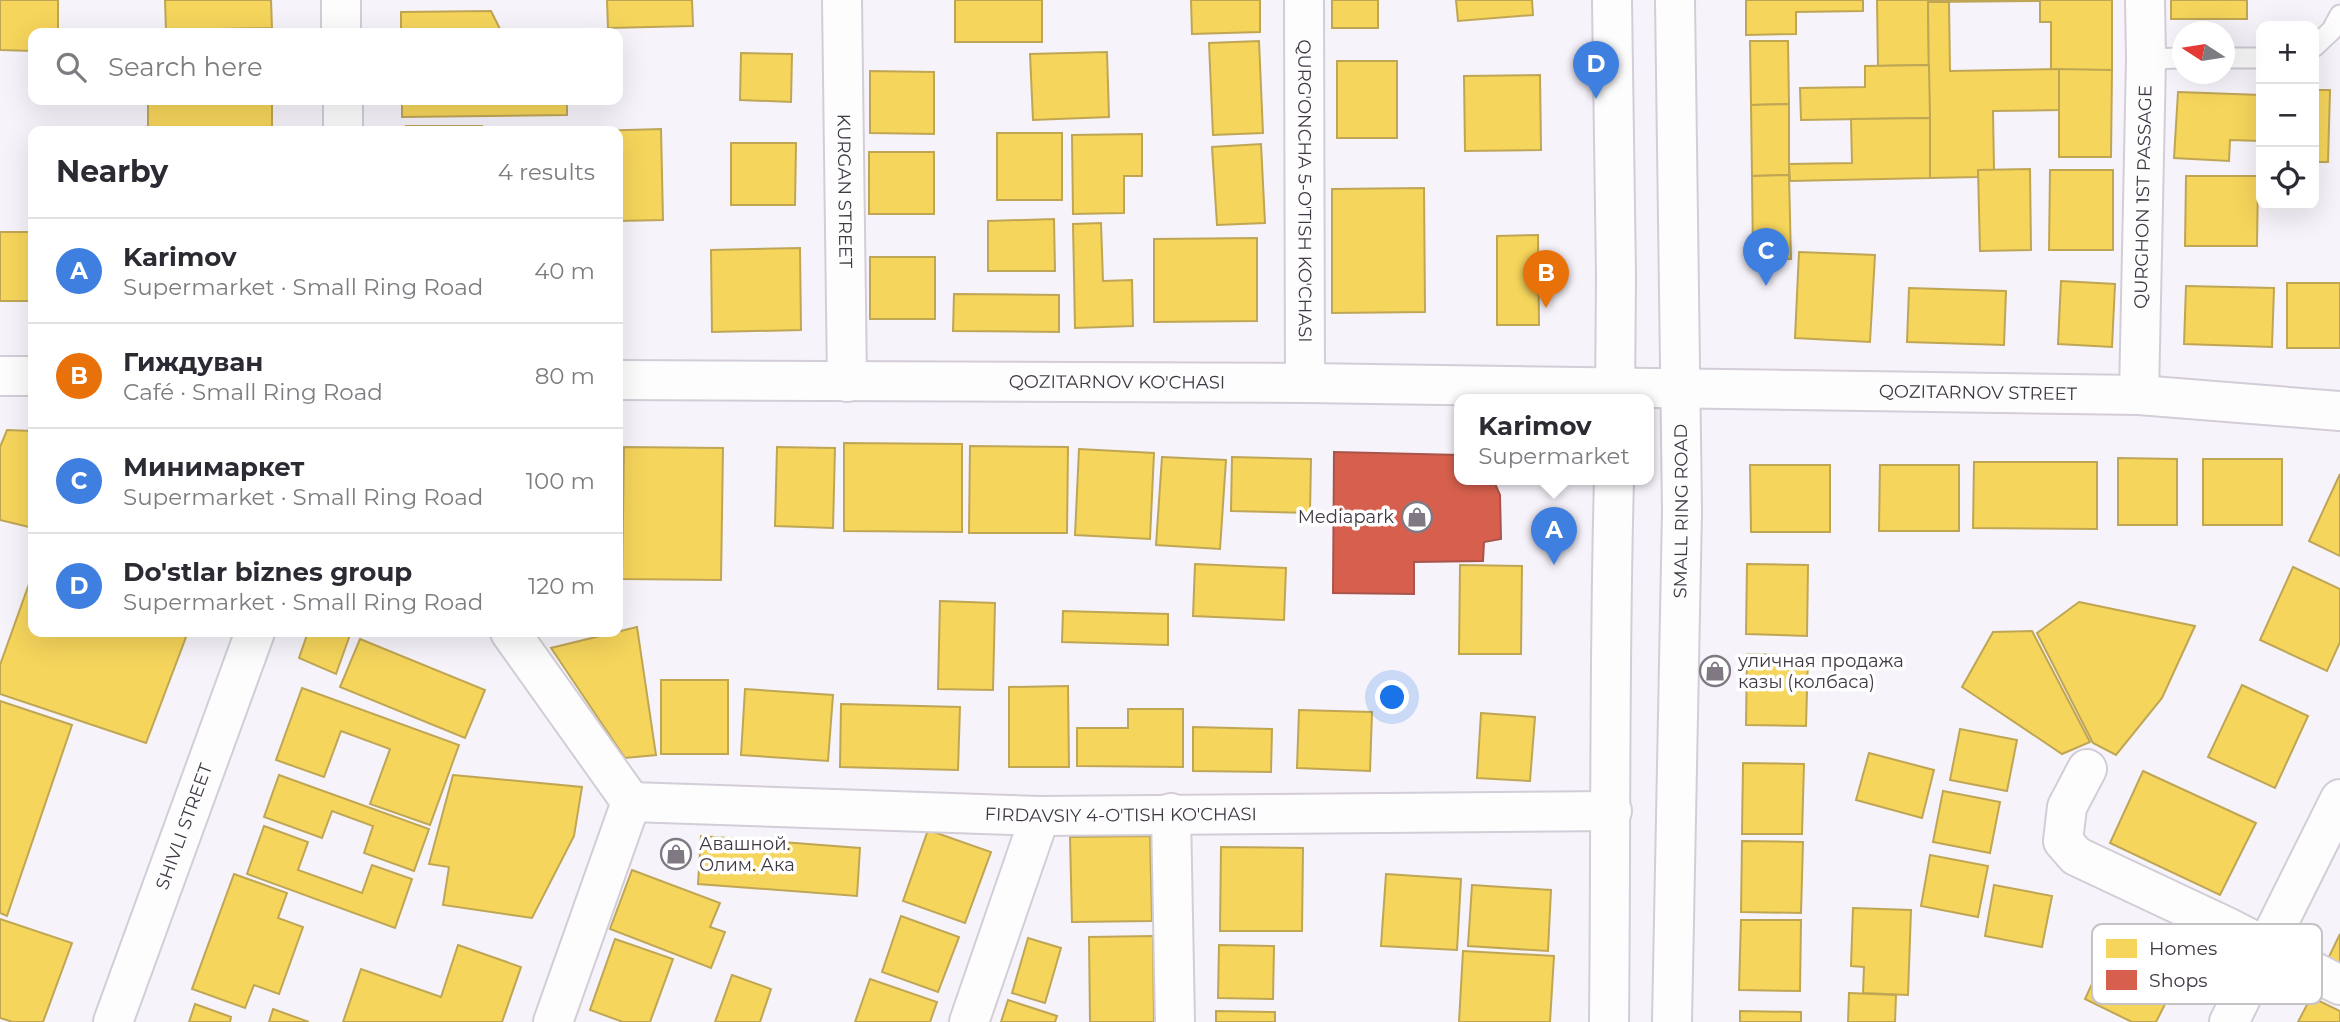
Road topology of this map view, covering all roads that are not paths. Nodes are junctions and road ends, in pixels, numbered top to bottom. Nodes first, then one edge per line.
1 (341, 0) edge
2 (842, 0) edge
3 (1304, 0) edge
4 (1612, 0) edge
5 (1675, 0) edge
6 (2146, 0) edge
7 (2340, 15) edge
8 (341, 28) edge
9 (2319, 42) edge
10 (2235, 58) edge
11 (2256, 58) edge
12 (2164, 59) edge
13 (342, 105) edge
14 (343, 126) edge
15 (0, 376) edge
16 (28, 376) edge
17 (623, 380) edge
18 (847, 382) junction
19 (1305, 383) junction
20 (1681, 389) junction
21 (1615, 393) edge
22 (2140, 395) junction
23 (2340, 411) edge
24 (1614, 485) edge
25 (253, 637) edge
26 (514, 637) edge
27 (2087, 769) dead end
28 (2340, 799) edge
29 (631, 802) junction
30 (1612, 811) junction
31 (1171, 813) junction
32 (1040, 816) junction
33 (2221, 924) edge
34 (2277, 924) edge
35 (2322, 976) edge
36 (2340, 985) edge
37 (2238, 1004) edge
38 (113, 1022) edge
39 (554, 1022) edge
40 (969, 1022) edge
41 (1175, 1022) edge
42 (1609, 1022) edge
43 (1672, 1022) edge
44 (2229, 1022) edge

1 - 8 main road
2 - 18 main road, KURGAN STREET
3 - 19 main road, QURG'ONCHA 5-O'TISH KO'CHASI
4 - 21 main road
5 - 20 main road, SMALL RING ROAD
6 - 12 main road, QURGHON 1ST PASSAGE
7 - 9 lane
10 - 11 lane
12 - 22 main road, QURGHON 1ST PASSAGE
13 - 14 main road
15 - 16 main road
17 - 18 main road, QOZITARNOV KO'CHASI
18 - 19 main road, QOZITARNOV KO'CHASI
19 - 21 main road, QOZITARNOV KO'CHASI
20 - 21 main road, QOZITARNOV STREET
20 - 22 main road, QOZITARNOV STREET
20 - 43 main road, SMALL RING ROAD
22 - 23 main road, QOZITARNOV STREET
24 - 30 main road
25 - 38 main road, SHIVLI STREET
26 - 29 main road
27 - 33 main road
28 - 34 main road
29 - 32 main road, FIRDAVSIY 4-O'TISH KO'CHASI
29 - 39 main road
30 - 31 main road, FIRDAVSIY 4-O'TISH KO'CHASI
30 - 42 main road
31 - 32 main road, FIRDAVSIY 4-O'TISH KO'CHASI
31 - 41 main road
32 - 40 main road
35 - 36 main road
37 - 44 main road

